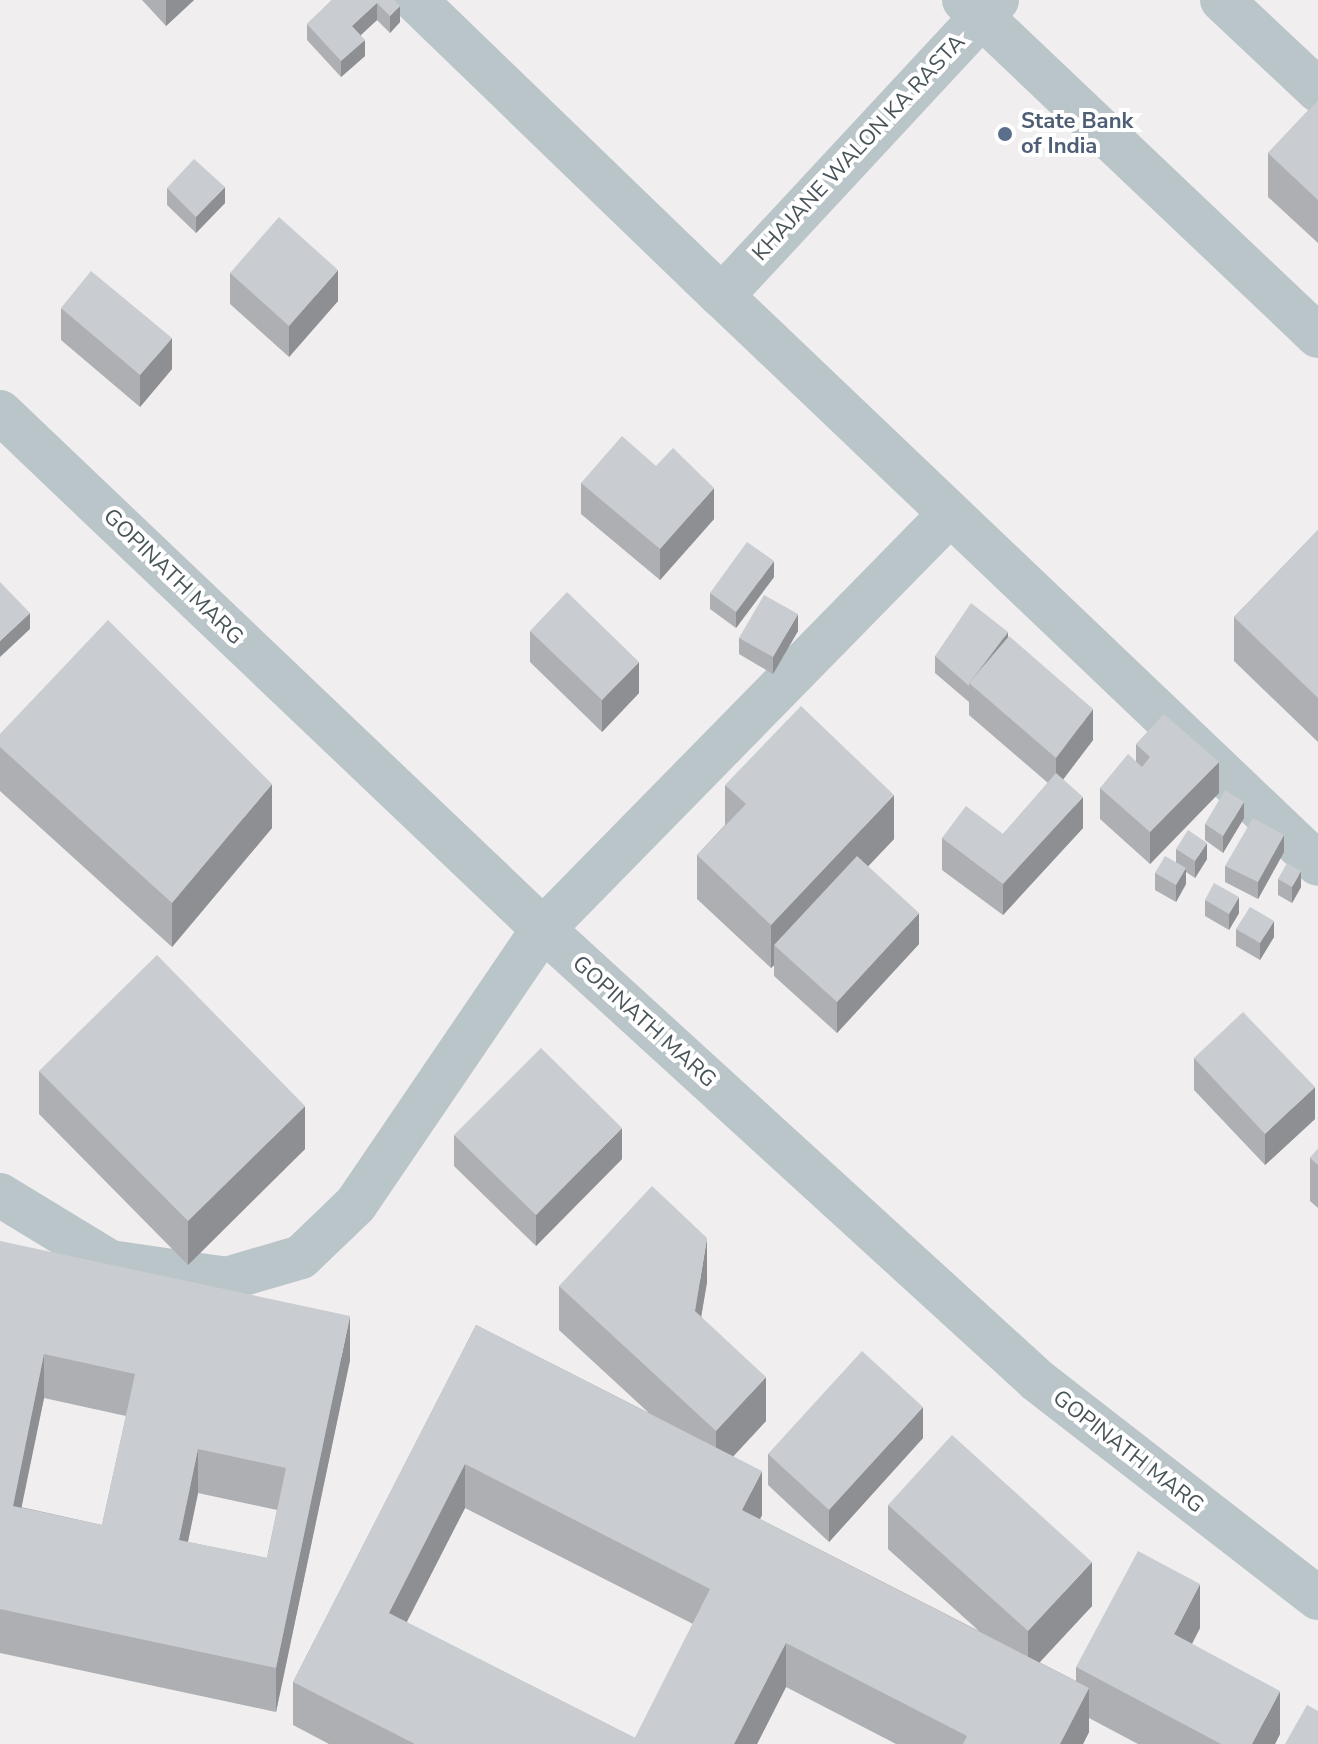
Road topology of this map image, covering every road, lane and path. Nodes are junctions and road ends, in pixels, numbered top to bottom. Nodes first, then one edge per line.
1 (415, 0) edge
2 (1222, 0) edge
3 (981, 5) edge
4 (1318, 90) edge
5 (722, 296) junction
6 (1318, 336) edge
7 (0, 412) edge
8 (949, 515) junction
9 (1318, 864) edge
10 (543, 929) junction
11 (0, 1195) edge
12 (1318, 1598) edge

1 - 5 street
2 - 4 street
3 - 5 street, KHAJANE WALON KA RASTA
3 - 6 street
5 - 8 street
7 - 10 street, GOPINATH MARG
8 - 9 street
8 - 10 street
10 - 11 street
10 - 12 street, GOPINATH MARG

